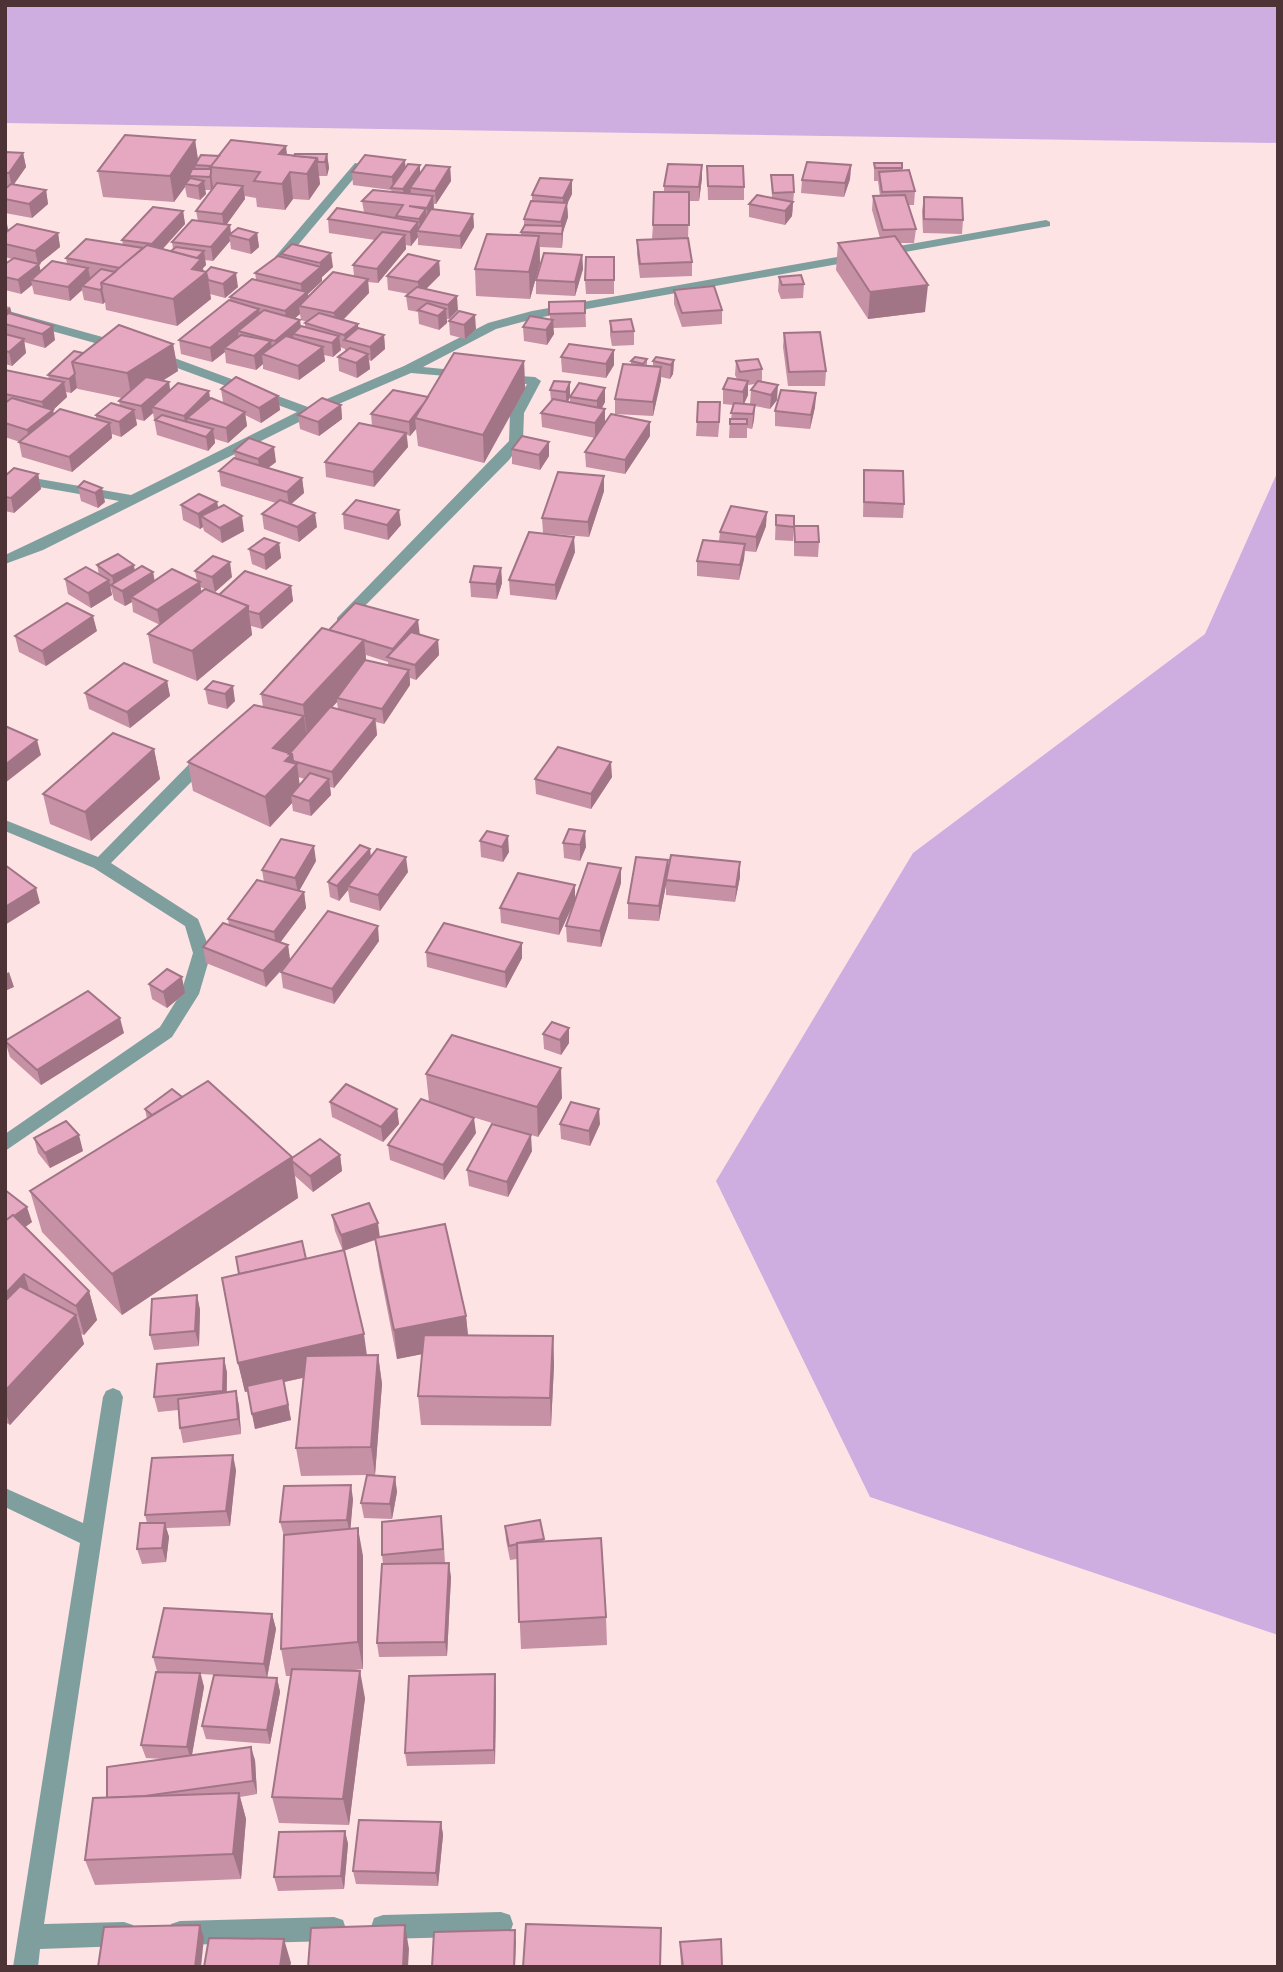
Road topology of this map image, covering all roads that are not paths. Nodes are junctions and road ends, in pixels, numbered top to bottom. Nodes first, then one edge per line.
1 (359, 165) edge
2 (1046, 224) dead end
3 (272, 268) edge
4 (5, 314) edge
5 (409, 369) junction
6 (308, 412) junction
7 (5, 477) edge
8 (131, 499) junction
9 (5, 559) edge
10 (327, 636) edge
11 (218, 745) edge
12 (5, 825) edge
13 (100, 864) junction
14 (5, 1144) edge
15 (113, 1397) dead end
16 (5, 1497) edge
17 (92, 1538) junction
18 (501, 1924) dead end
19 (30, 1937) junction
20 (25, 1967) edge

1 - 3 street
2 - 5 street
4 - 6 street
5 - 6 street
5 - 10 street
6 - 8 street
7 - 8 street
8 - 9 street
11 - 13 street
12 - 13 street
13 - 14 street
15 - 17 street
16 - 17 street
17 - 19 street
18 - 19 street
19 - 20 street

